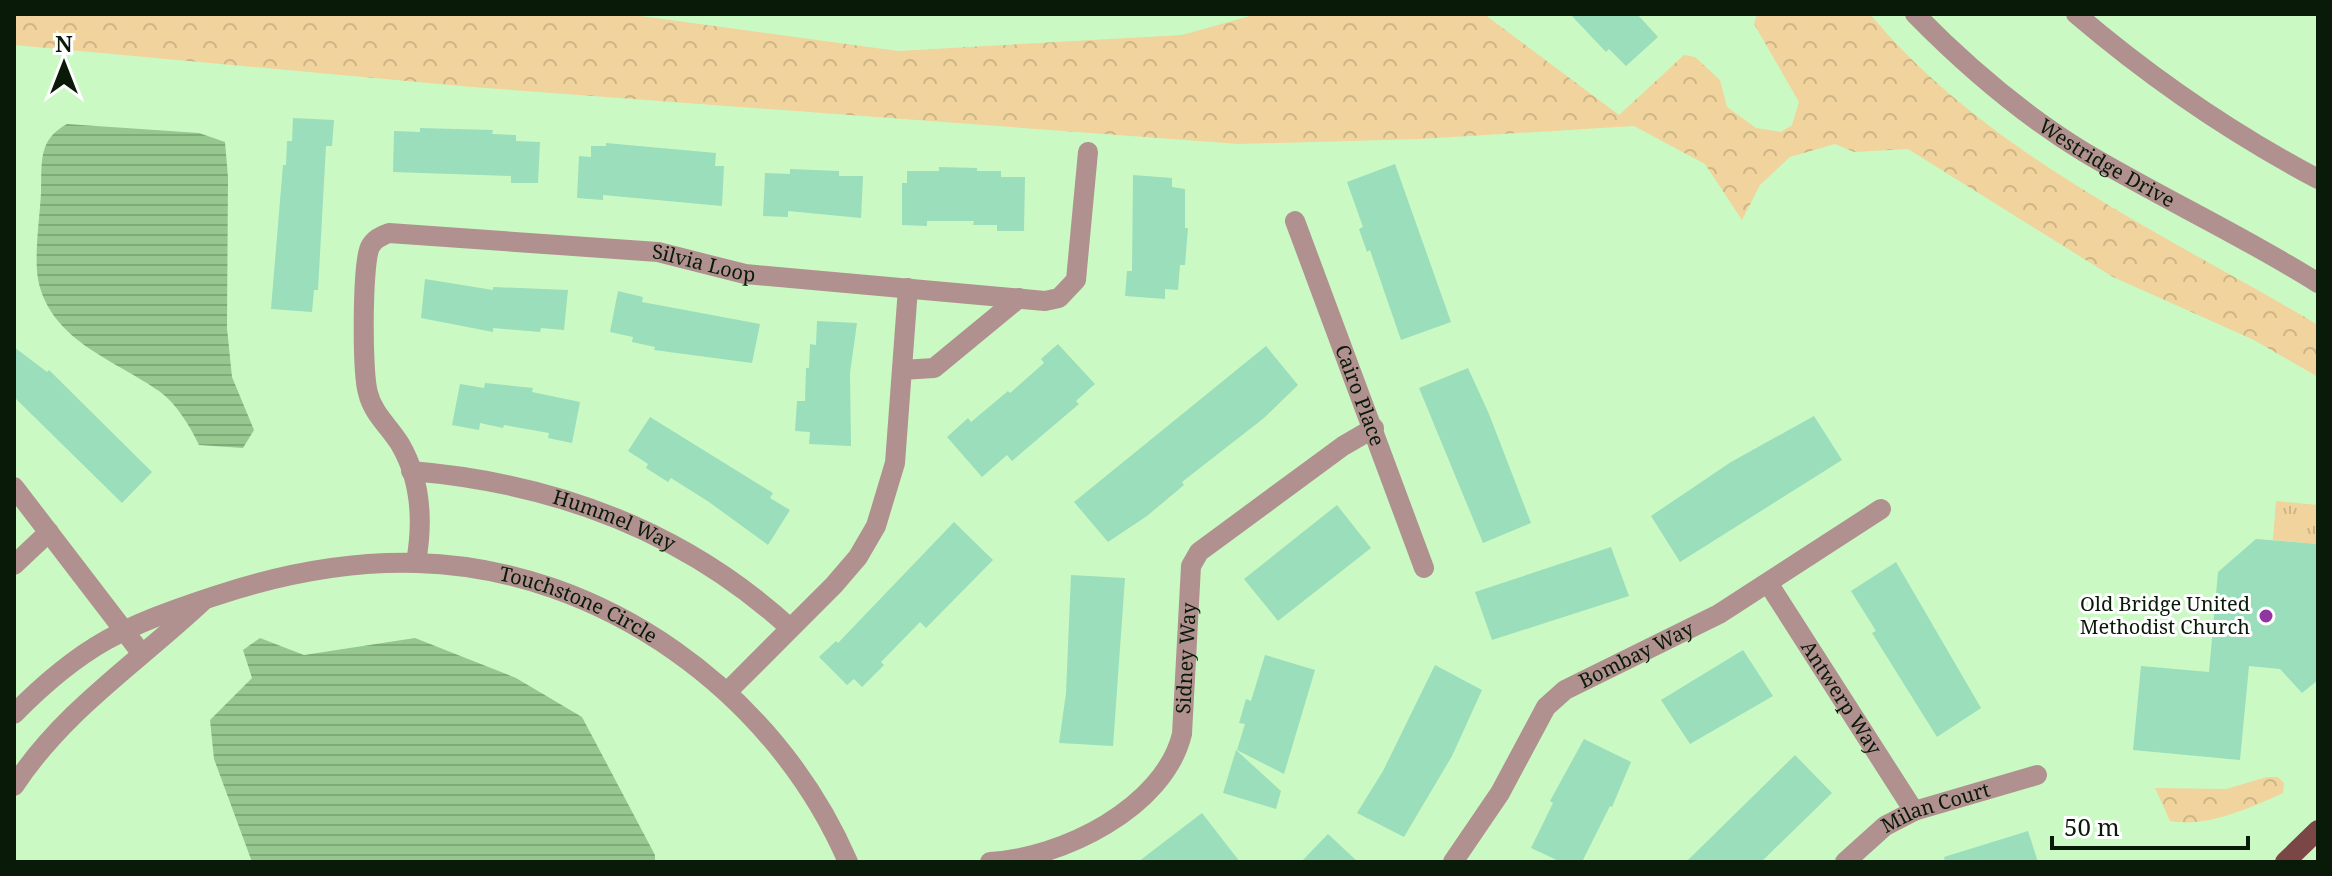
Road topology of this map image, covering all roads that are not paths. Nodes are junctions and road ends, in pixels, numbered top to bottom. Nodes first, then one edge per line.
1 (1915, 14) edge
2 (2076, 14) edge
3 (1088, 152) dead end
4 (2318, 179) edge
5 (1295, 221) dead end
6 (2318, 283) edge
7 (908, 288) junction
8 (1019, 298) junction
9 (902, 370) junction
10 (1374, 428) junction
11 (411, 471) junction
12 (14, 487) edge
13 (1881, 509) dead end
14 (49, 532) junction
15 (416, 562) junction
16 (14, 565) edge
17 (1424, 568) dead end
18 (1768, 583) junction
19 (205, 599) junction
20 (790, 628) junction
21 (123, 629) junction
22 (142, 654) junction
23 (727, 692) junction
24 (14, 714) edge
25 (2037, 775) dead end
26 (14, 786) edge
27 (1914, 811) junction
28 (2318, 830) edge
29 (848, 862) edge
30 (990, 862) edge
31 (1453, 862) edge
32 (1845, 862) edge
33 (2285, 862) edge

1 - 6 street, Westridge Drive
2 - 4 street
3 - 8 street
5 - 10 street, Cairo Place
7 - 8 street
7 - 9 street
7 - 11 street, Silvia Loop
8 - 9 street
9 - 20 street
10 - 17 street, Cairo Place
10 - 30 street, Sidney Way
11 - 15 street, Silvia Loop
11 - 20 street, Hummel Way
12 - 14 street
13 - 18 street, Bombay Way
14 - 16 street
14 - 21 street
15 - 19 street, Touchstone Circle
15 - 23 street, Touchstone Circle
18 - 27 street, Antwerp Way
18 - 31 street, Bombay Way
19 - 21 street, Touchstone Circle
19 - 22 street, Touchstone Circle
20 - 23 street
21 - 22 street
21 - 24 street, Touchstone Circle
22 - 26 street, Touchstone Circle
23 - 29 street, Touchstone Circle
25 - 27 street, Milan Court
27 - 32 street, Milan Court
28 - 33 main road

